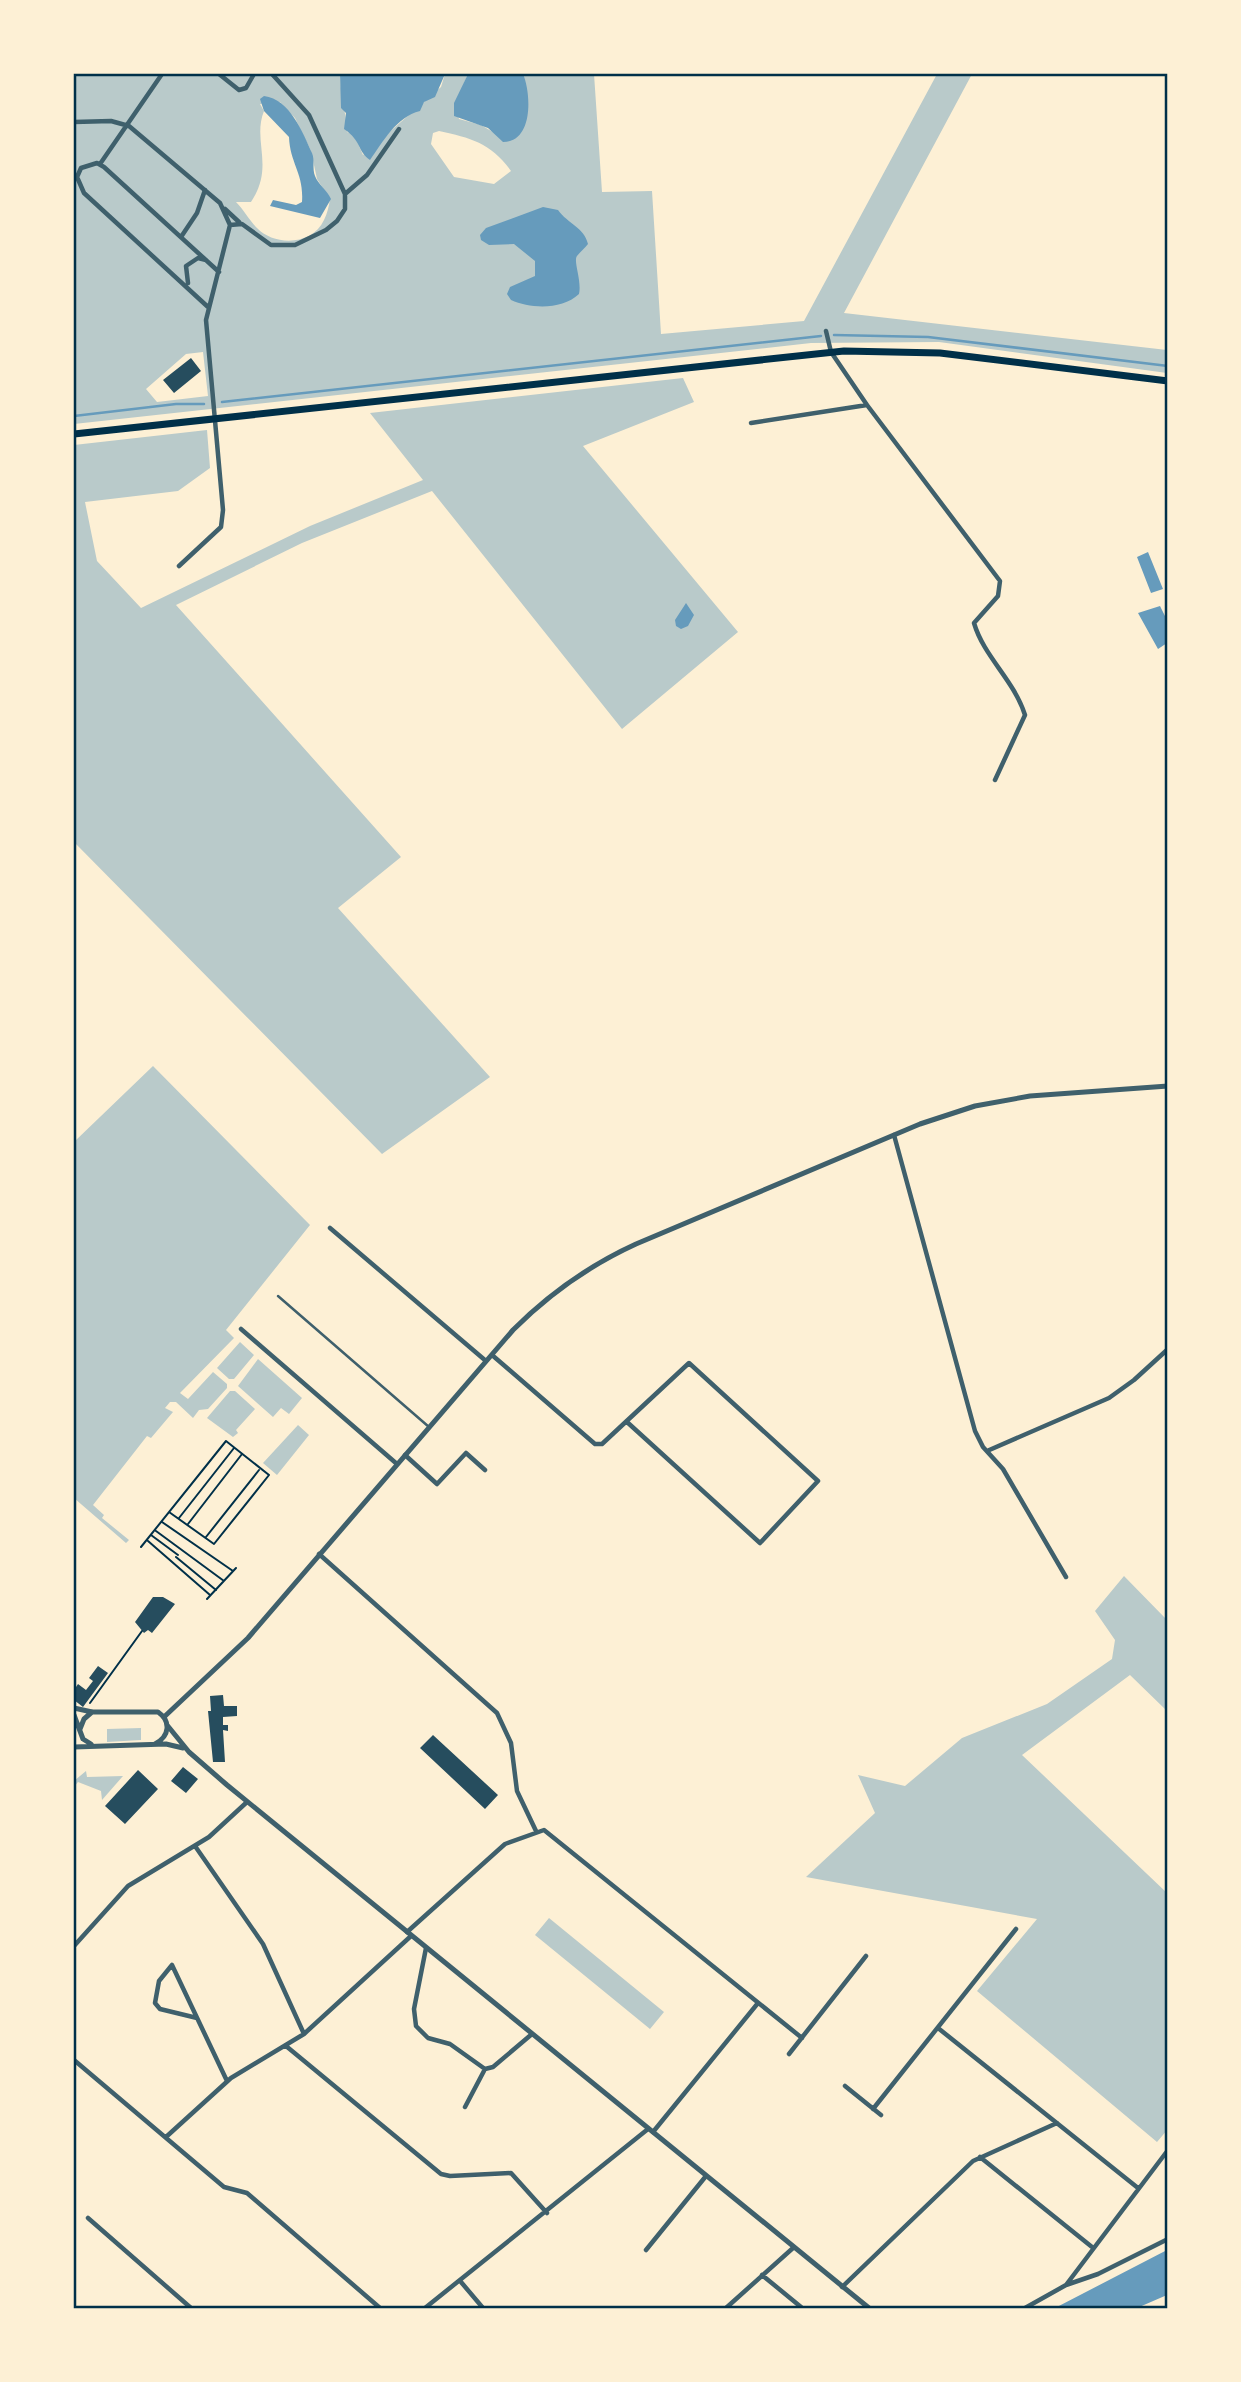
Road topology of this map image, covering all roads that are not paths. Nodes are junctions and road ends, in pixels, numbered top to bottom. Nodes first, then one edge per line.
1 (163, 74) edge
2 (219, 74) edge
3 (254, 74) edge
4 (272, 74) edge
5 (74, 122) edge
6 (129, 126) junction
7 (399, 129) dead end
8 (100, 164) junction
9 (205, 190) junction
10 (345, 194) junction
11 (220, 203) junction
12 (242, 224) junction
13 (230, 225) junction
14 (181, 237) junction
15 (206, 260) junction
16 (219, 272) junction
17 (191, 289) junction
18 (209, 308) junction
19 (825, 331) dead end
20 (831, 352) junction
21 (1167, 381) edge
22 (867, 405) junction
23 (214, 419) junction
24 (751, 424) dead end
25 (74, 434) edge
26 (179, 566) dead end
27 (995, 780) dead end
28 (1167, 1086) edge
29 (894, 1135) junction
30 (330, 1228) dead end
31 (278, 1296) dead end
32 (241, 1329) dead end
33 (1167, 1349) edge
34 (492, 1354) junction
35 (486, 1361) junction
36 (626, 1422) junction
37 (429, 1427) junction
38 (987, 1451) junction
39 (405, 1455) junction
40 (397, 1465) junction
41 (485, 1470) dead end
42 (319, 1554) junction
43 (1066, 1577) dead end
44 (74, 1708) edge
45 (92, 1712) junction
46 (74, 1715) edge
47 (164, 1717) junction
48 (167, 1725) junction
49 (80, 1731) junction
50 (155, 1744) junction
51 (93, 1745) junction
52 (74, 1747) edge
53 (189, 1752) junction
54 (247, 1802) junction
55 (536, 1831) junction
56 (195, 1846) junction
57 (1016, 1929) dead end
58 (409, 1934) junction
59 (74, 1946) edge
60 (426, 1948) junction
61 (866, 1955) dead end
62 (758, 2003) junction
63 (197, 2018) junction
64 (938, 2028) junction
65 (304, 2034) junction
66 (532, 2034) junction
67 (802, 2038) junction
68 (286, 2046) junction
69 (789, 2054) dead end
70 (74, 2060) edge
71 (485, 2069) junction
72 (227, 2081) junction
73 (845, 2086) dead end
74 (465, 2107) dead end
75 (873, 2109) junction
76 (881, 2115) dead end
77 (1057, 2123) junction
78 (650, 2131) junction
79 (166, 2137) junction
80 (1167, 2150) edge
81 (980, 2157) junction
82 (706, 2176) junction
83 (1138, 2188) junction
84 (547, 2213) junction
85 (88, 2218) dead end
86 (1167, 2239) edge
87 (1092, 2247) junction
88 (793, 2248) junction
89 (646, 2250) dead end
90 (762, 2276) junction
91 (461, 2282) junction
92 (1066, 2285) junction
93 (842, 2287) junction
94 (801, 2307) edge
95 (191, 2308) edge
96 (380, 2308) edge
97 (425, 2308) edge
98 (483, 2308) edge
99 (726, 2308) edge
100 (869, 2308) edge
101 (1025, 2308) edge

1 - 6 street
2 - 3 street
4 - 10 street
5 - 6 street
6 - 8 street
6 - 9 street
7 - 10 street
8 - 14 street
8 - 17 street
9 - 11 street
9 - 14 street
10 - 12 street
11 - 12 street
11 - 13 street
12 - 13 street
13 - 16 street
14 - 15 street
15 - 16 street
15 - 17 street
16 - 18 street
17 - 18 street
18 - 23 street
19 - 20 street
20 - 21 main road
20 - 22 street
20 - 23 main road
22 - 24 street
22 - 27 street
23 - 25 main road
23 - 26 street
28 - 29 street
29 - 34 street
29 - 38 street
30 - 35 street
31 - 37 lane
32 - 40 street
33 - 38 street
34 - 35 street
34 - 36 street
35 - 37 street
36 - 36 street
37 - 39 street
38 - 43 street
39 - 40 street
39 - 41 street
40 - 42 street
42 - 47 street
42 - 55 street
44 - 45 street
45 - 47 street
45 - 49 street
46 - 49 street
47 - 48 street
48 - 50 street
48 - 53 street
49 - 51 street
50 - 51 street
50 - 53 street
51 - 52 street
53 - 54 street
54 - 56 street
54 - 58 street
55 - 58 street
55 - 62 street
56 - 59 street
56 - 65 street
57 - 64 street
58 - 60 street
58 - 65 street
60 - 66 street
60 - 71 street
61 - 67 street
62 - 67 street
62 - 78 street
63 - 63 street
63 - 72 street
64 - 75 street
64 - 77 street
65 - 68 street
66 - 71 street
66 - 78 street
67 - 69 street
68 - 72 street
68 - 84 street
70 - 79 street
71 - 74 street
72 - 79 street
73 - 75 street
75 - 76 street
77 - 81 street
77 - 83 street
78 - 82 street
78 - 84 street
79 - 96 street
80 - 83 street
81 - 87 street
81 - 93 street
82 - 88 street
82 - 89 street
83 - 87 street
84 - 91 street
85 - 95 street
86 - 92 street
87 - 92 street
88 - 90 street
88 - 93 street
90 - 94 street
90 - 99 street
91 - 97 street
91 - 98 street
92 - 101 street
93 - 100 street

